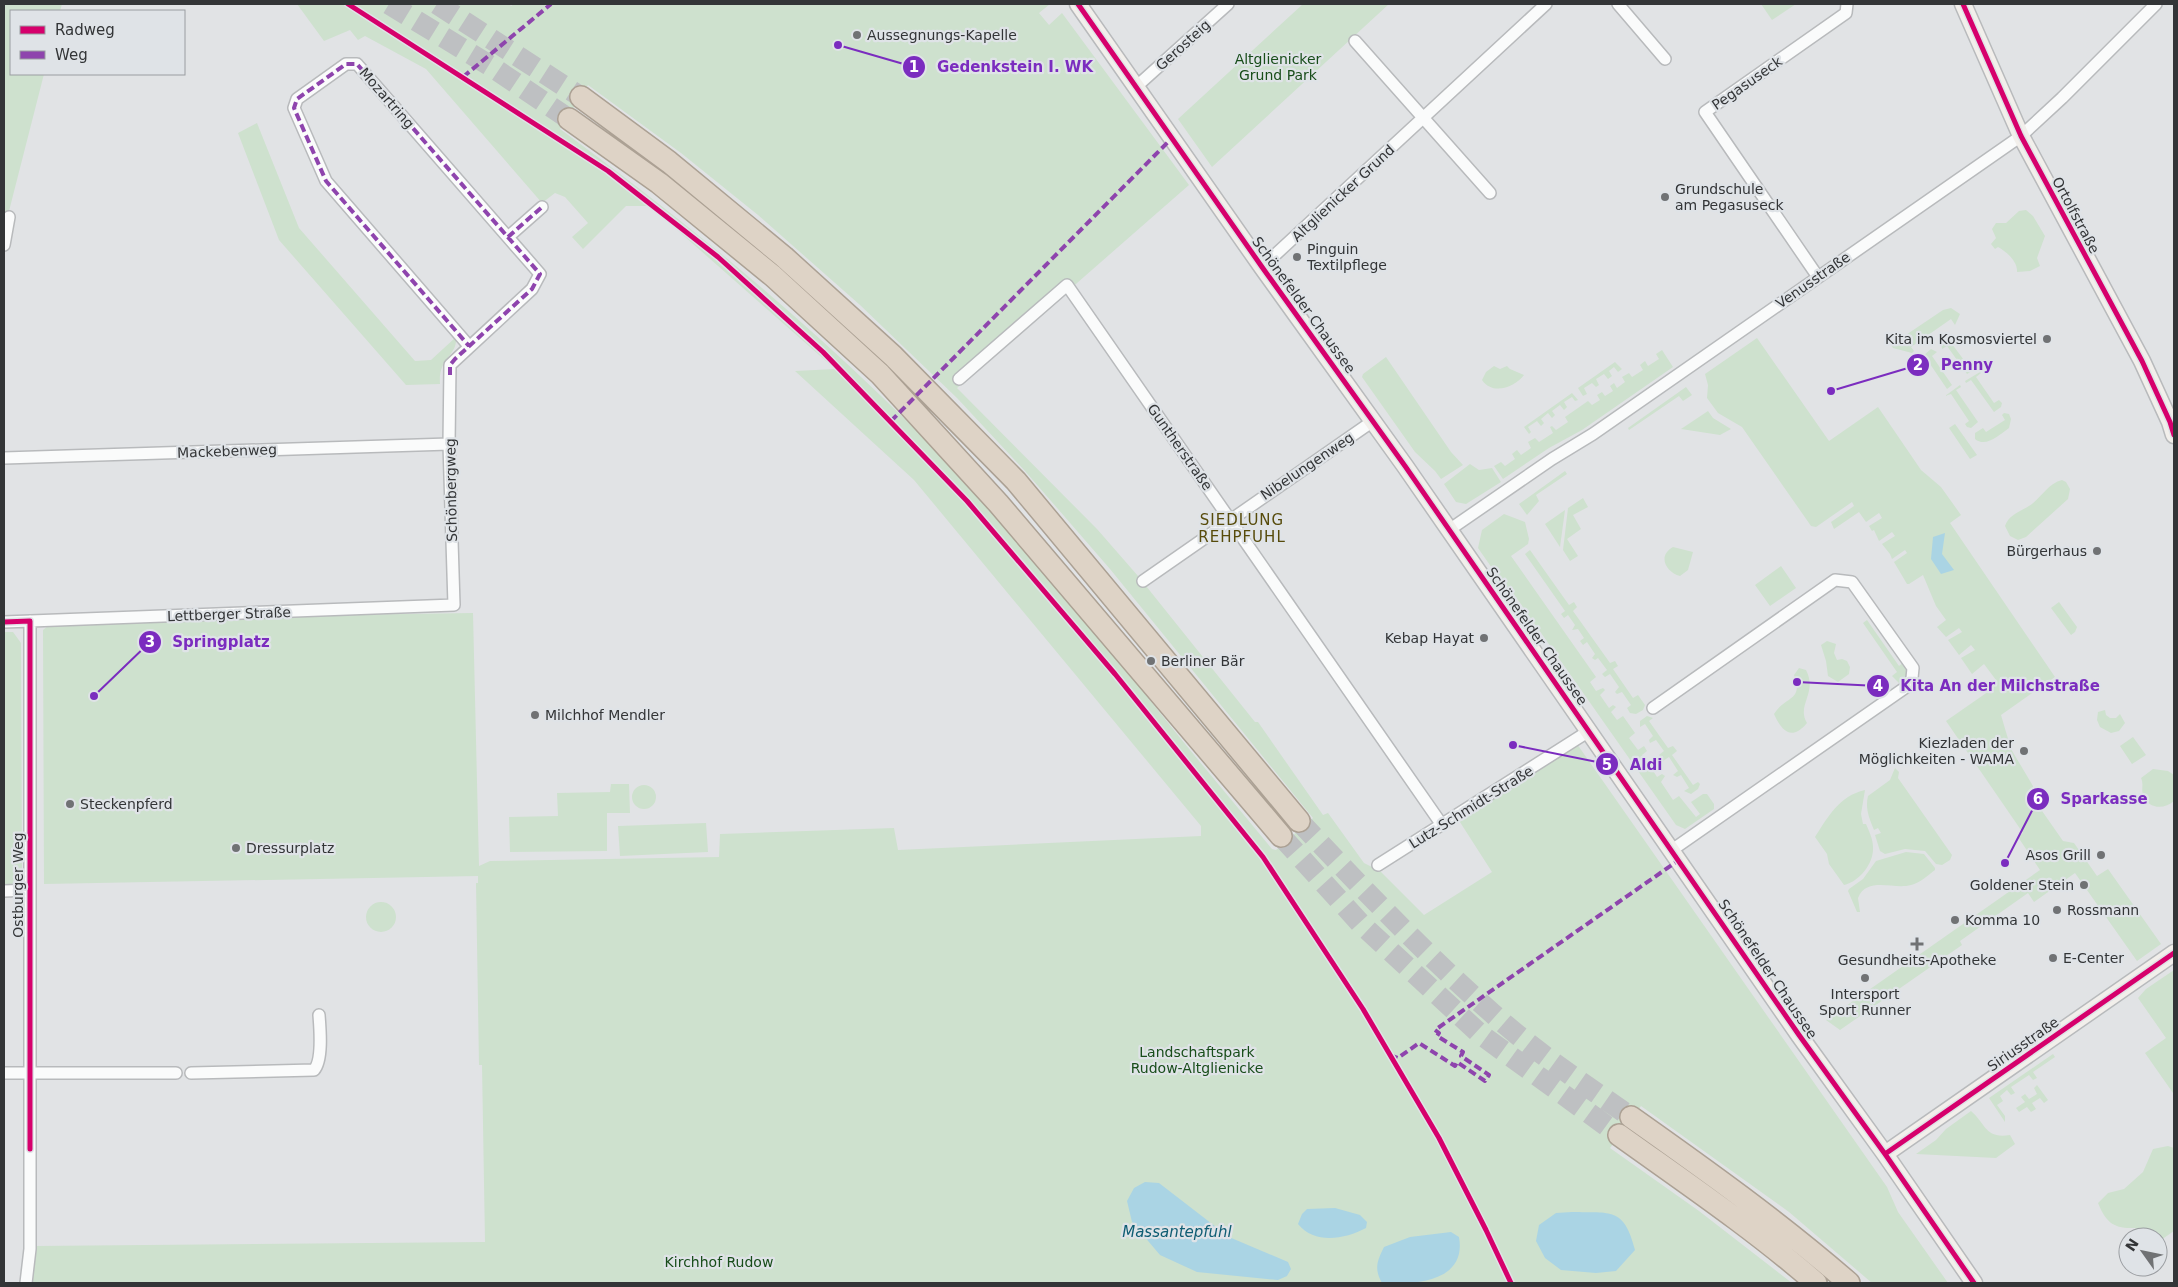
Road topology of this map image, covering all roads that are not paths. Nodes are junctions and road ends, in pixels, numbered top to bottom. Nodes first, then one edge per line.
1 (1078, 4) edge
2 (1228, 4) edge
3 (1546, 4) edge
4 (1618, 4) edge
5 (1847, 4) edge
6 (1963, 4) edge
7 (2156, 4) edge
8 (1355, 41) dead end
9 (1665, 59) dead end
10 (1136, 86) junction
11 (581, 97) tunnel mouth
12 (1423, 118) junction
13 (569, 119) tunnel mouth
14 (2020, 136) junction
15 (1490, 193) dead end
16 (542, 207) dead end
17 (9, 217) dead end
18 (508, 237) junction
19 (4, 245) edge
20 (1262, 267) junction
21 (1818, 277) junction
22 (469, 346) junction
23 (450, 375) joint
24 (959, 379) dead end
25 (1373, 421) junction
26 (2174, 435) edge
27 (449, 444) junction
28 (4, 458) edge
29 (1230, 519) junction
30 (1449, 530) junction
31 (1143, 581) dead end
32 (454, 605) joint
33 (30, 621) junction
34 (4, 622) edge
35 (1653, 708) dead end
36 (1589, 731) junction
37 (1299, 821) tunnel mouth
38 (1442, 825) junction
39 (1281, 836) tunnel mouth
40 (1672, 850) junction
41 (1378, 866) dead end
42 (30, 890) junction
43 (4, 891) edge
44 (2174, 952) edge
45 (319, 1015) dead end
46 (4, 1073) edge
47 (30, 1073) junction
48 (176, 1073) dead end
49 (191, 1073) dead end
50 (1631, 1117) tunnel mouth
51 (1619, 1135) tunnel mouth
52 (1885, 1154) junction
53 (26, 1283) edge
54 (1816, 1283) edge
55 (1849, 1283) edge
56 (1974, 1283) edge

1 - 10 main road, Schönefelder Chaussee
2 - 10 street, Gerosteig
3 - 12 street, Altglienicker Grund
4 - 9 street
5 - 21 street, Pegasuseck
6 - 14 main road, Ortolfstraße
7 - 14 street, Venusstraße
8 - 12 street
10 - 20 main road, Schönefelder Chaussee
11 - 37 highway
12 - 15 street
12 - 20 street, Altglienicker Grund
13 - 39 highway
14 - 21 street, Venusstraße
14 - 26 main road, Ortolfstraße
16 - 18 street
17 - 19 street
18 - 22 street, Mozartring
18 - 22 street, Mozartring
20 - 25 main road, Schönefelder Chaussee
21 - 30 street, Venusstraße
22 - 23 street, Mozartring
23 - 27 street, Schönbergweg
24 - 29 street, Guntherstraße
25 - 29 street, Nibelungenweg
25 - 30 main road, Schönefelder Chaussee
27 - 28 street, Mackebenweg
27 - 32 street, Schönbergweg
29 - 31 street, Nibelungenweg
29 - 38 street, Guntherstraße
30 - 36 main road, Schönefelder Chaussee
32 - 33 street, Lettberger Straße
33 - 34 street, Lettberger Straße
33 - 42 street, Ostburger Weg
35 - 40 street
36 - 38 street, Lutz-Schmidt-Straße
36 - 40 main road, Schönefelder Chaussee
38 - 41 street, Lutz-Schmidt-Straße
40 - 52 main road, Schönefelder Chaussee
42 - 43 street
42 - 47 street, Ostburger Weg
44 - 52 main road, Siriusstraße
45 - 49 street
46 - 47 street
47 - 48 street
47 - 53 street, Ostburger Weg
50 - 55 highway
51 - 54 highway
52 - 56 main road, Schönefelder Chaussee

